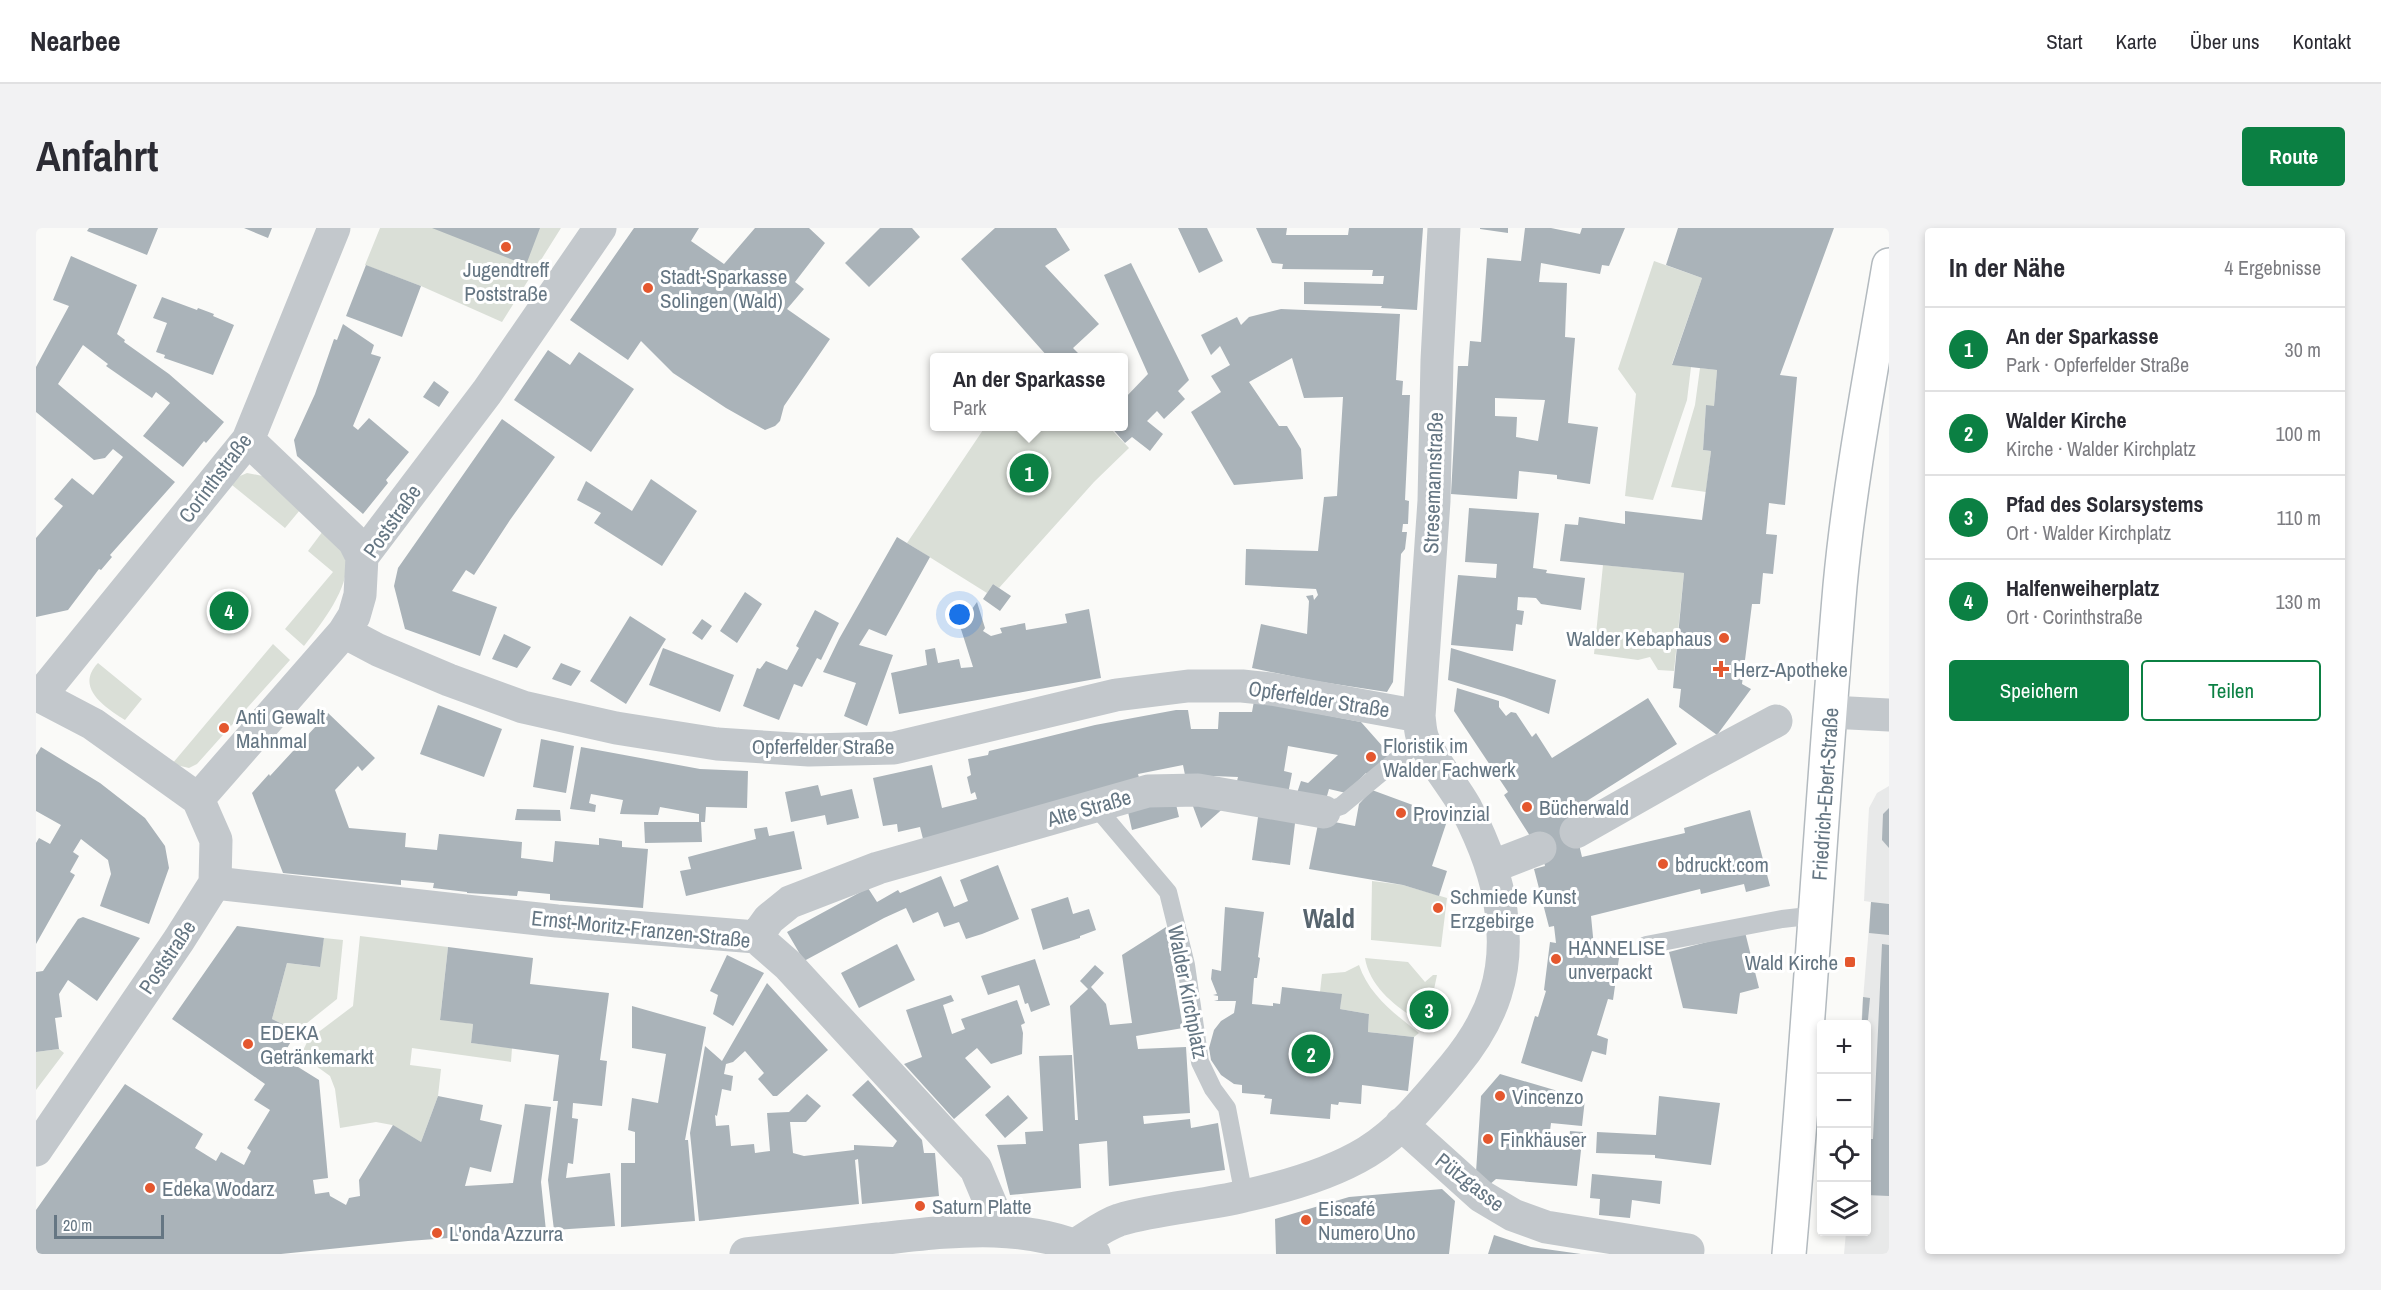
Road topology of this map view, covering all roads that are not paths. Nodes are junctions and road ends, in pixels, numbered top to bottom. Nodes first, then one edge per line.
1 (334, 228) edge
2 (600, 228) edge
3 (1444, 228) edge
4 (1889, 265) edge
5 (248, 440) junction
6 (362, 557) junction
7 (344, 633) junction
8 (38, 695) edge
9 (1830, 712) junction
10 (1889, 715) edge
11 (1776, 722) dead end
12 (1421, 727) junction
13 (198, 799) junction
14 (1096, 807) junction
15 (1324, 812) joint
16 (1576, 832) dead end
17 (1540, 848) dead end
18 (1491, 867) junction
19 (215, 884) junction
20 (1816, 915) junction
21 (756, 937) junction
22 (1646, 945) dead end
23 (1401, 1124) junction
24 (36, 1150) edge
25 (1244, 1196) junction
26 (1002, 1231) junction
27 (1085, 1249) edge
28 (1688, 1250) dead end
29 (746, 1254) edge
30 (1789, 1254) edge

1 - 5 street, Corinthstraße
2 - 6 street, Poststraße
3 - 12 street, Stresemannstraße
4 - 9 main road, Friedrich-Ebert-Straße
5 - 6 street
5 - 8 street, Corinthstraße
6 - 7 street, Poststraße
7 - 12 street, Opferfelder Straße
7 - 13 street, Poststraße
8 - 13 street
9 - 10 street
9 - 20 main road, Friedrich-Ebert-Straße
11 - 16 street
12 - 15 lane, Alte Straße
12 - 18 street
13 - 19 street
14 - 15 street, Alte Straße
14 - 21 street, Alte Straße
14 - 25 lane, Walder Kirchplatz
17 - 18 street
18 - 23 street
19 - 21 street, Ernst-Moritz-Franzen-Straße
19 - 24 street, Poststraße
20 - 22 lane
20 - 30 main road, Friedrich-Ebert-Straße
21 - 26 street, Ernst-Moritz-Franzen-Straße
23 - 25 street
23 - 28 street, Pützgasse
25 - 27 street
26 - 27 street
26 - 29 street

